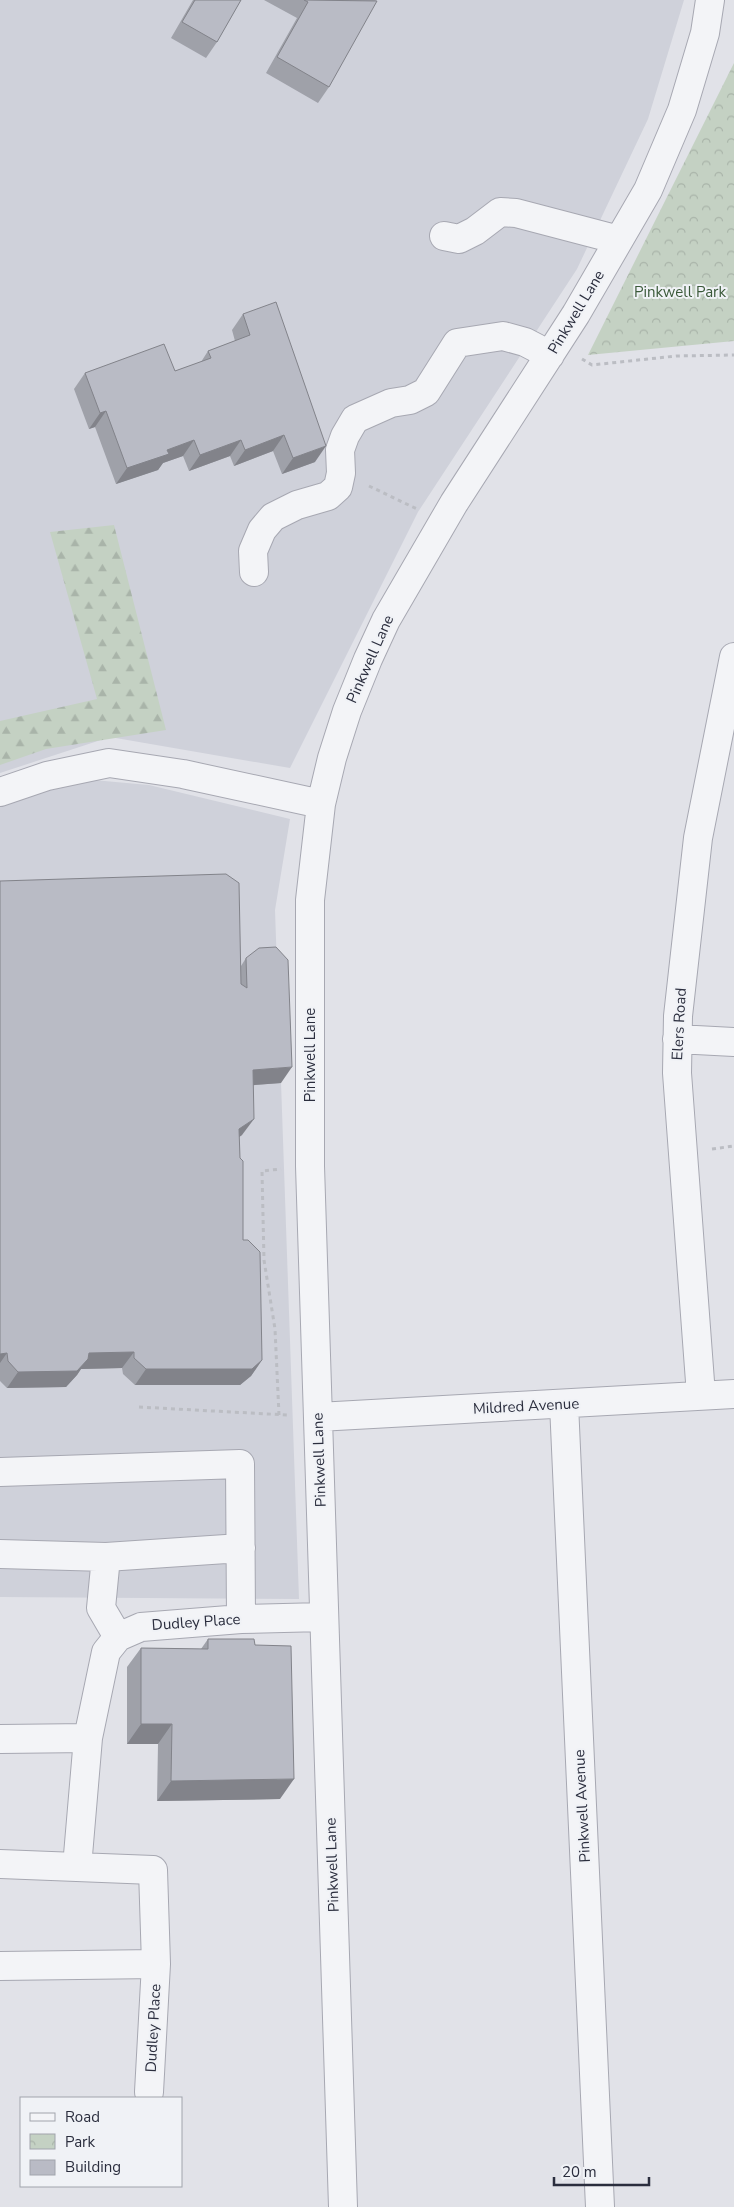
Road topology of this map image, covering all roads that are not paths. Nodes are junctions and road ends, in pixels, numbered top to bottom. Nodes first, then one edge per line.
1 (710, 0) edge
2 (444, 236) dead end
3 (619, 240) junction
4 (554, 348) junction
5 (254, 572) dead end
6 (734, 657) edge
7 (0, 792) edge
8 (321, 804) junction
9 (677, 1040) junction
10 (734, 1042) edge
11 (734, 1394) edge
12 (702, 1395) junction
13 (564, 1404) junction
14 (318, 1417) junction
15 (0, 1472) edge
16 (241, 1548) junction
17 (0, 1554) edge
18 (106, 1557) junction
19 (323, 1617) junction
20 (241, 1619) junction
21 (118, 1637) junction
22 (88, 1738) junction
23 (0, 1739) edge
24 (0, 1864) edge
25 (77, 1867) junction
26 (156, 1964) junction
27 (0, 1966) edge
28 (149, 2092) dead end
29 (343, 2207) edge
30 (600, 2207) edge

1 - 3 street, Pinkwell Lane
2 - 3 street
3 - 4 street, Pinkwell Lane
4 - 5 street
4 - 8 street, Pinkwell Lane
6 - 9 street, Elers Road
7 - 8 street
8 - 14 street, Pinkwell Lane
9 - 10 street
9 - 12 street, Elers Road
11 - 12 street, Mildred Avenue
12 - 13 street, Mildred Avenue
13 - 14 street, Mildred Avenue
13 - 30 street, Pinkwell Avenue
14 - 19 street, Pinkwell Lane
15 - 16 street
16 - 18 street
16 - 20 street
17 - 18 street
18 - 21 street
19 - 20 street, Dudley Place
19 - 29 street, Pinkwell Lane
20 - 21 street, Dudley Place
21 - 22 street
22 - 23 street
22 - 25 street
24 - 25 street, Dudley Place
25 - 26 street, Dudley Place
26 - 27 street, Dudley Place
26 - 28 street, Dudley Place

